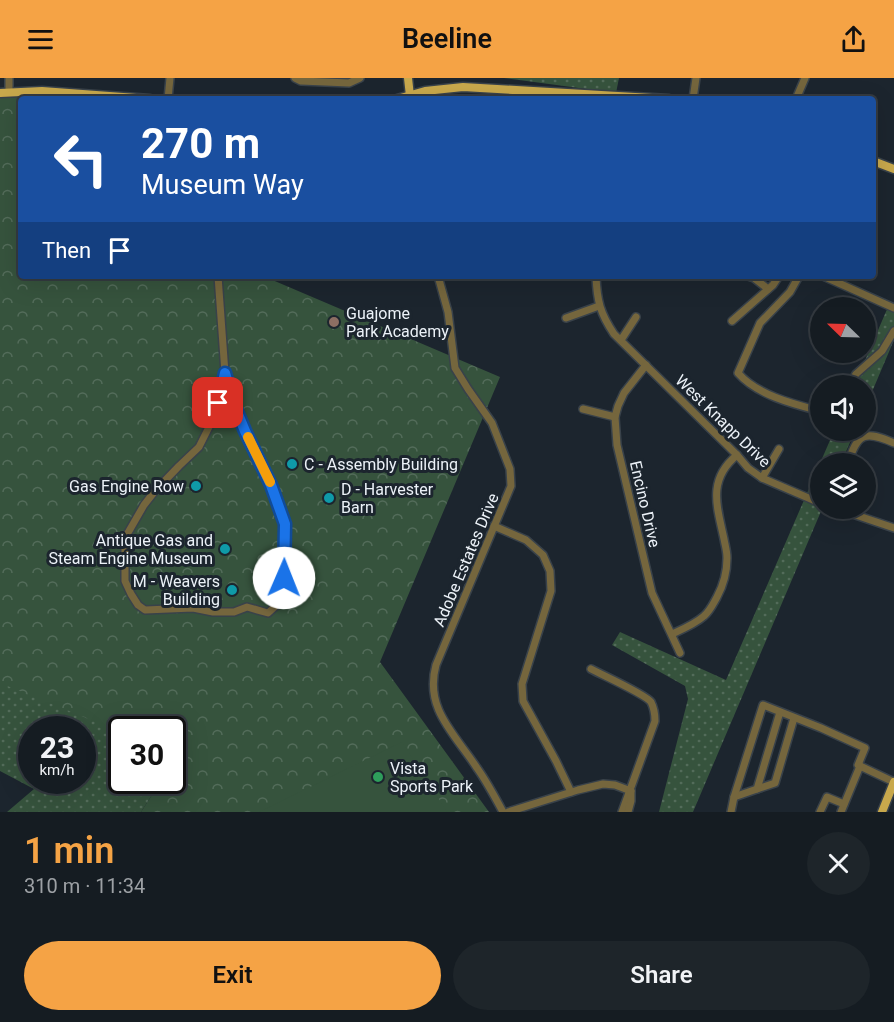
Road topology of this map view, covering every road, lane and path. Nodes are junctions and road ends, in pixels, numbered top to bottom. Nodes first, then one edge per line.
1 (9, 78) edge
2 (170, 78) edge
3 (295, 78) edge
4 (360, 78) edge
5 (408, 78) edge
6 (696, 78) edge
7 (805, 78) edge
8 (4, 92) edge
9 (110, 96) edge
10 (168, 96) edge
11 (410, 96) edge
12 (414, 96) edge
13 (617, 96) edge
14 (693, 96) edge
15 (797, 96) edge
16 (876, 162) edge
17 (894, 169) edge
18 (218, 279) edge
19 (439, 279) edge
20 (596, 279) edge
21 (755, 279) edge
22 (777, 279) edge
23 (797, 279) edge
24 (830, 279) edge
25 (768, 289) junction
26 (599, 306) junction
27 (894, 308) edge
28 (636, 317) dead end
29 (566, 318) dead end
30 (732, 321) dead end
31 (894, 331) edge
32 (621, 340) junction
33 (646, 365) junction
34 (225, 373) junction
35 (855, 375) edge
36 (810, 408) edge
37 (584, 409) dead end
38 (615, 417) junction
39 (894, 443) edge
40 (779, 449) dead end
41 (852, 453) edge
42 (736, 455) junction
43 (762, 478) junction
44 (810, 499) edge
45 (867, 519) edge
46 (495, 526) junction
47 (894, 528) edge
48 (672, 634) junction
49 (680, 652) dead end
50 (591, 669) dead end
51 (780, 712) junction
52 (794, 718) junction
53 (860, 766) junction
54 (894, 782) edge
55 (757, 789) junction
56 (631, 791) junction
57 (571, 792) junction
58 (734, 797) junction
59 (844, 804) junction
60 (503, 812) edge
61 (508, 812) edge
62 (622, 812) edge
63 (628, 812) edge
64 (732, 812) edge
65 (820, 812) edge
66 (840, 812) edge
67 (882, 812) edge

1 - 8 street
2 - 10 street
3 - 4 street
5 - 11 main road
6 - 14 street
7 - 15 street
8 - 9 main road
12 - 13 main road
16 - 17 main road
18 - 34 street
19 - 46 street, Adobe Estates Drive
20 - 26 street, West Knapp Drive
21 - 25 street
22 - 25 street
23 - 36 street
24 - 27 street
25 - 30 street
26 - 29 street
26 - 32 street, West Knapp Drive
28 - 32 street
31 - 35 street
32 - 33 street, West Knapp Drive
33 - 38 street, Encino Drive
33 - 42 street, West Knapp Drive
34 - 34 street
37 - 38 street
38 - 48 street, Encino Drive
39 - 41 street
40 - 43 street
42 - 43 street, West Knapp Drive
42 - 48 street
43 - 44 street, West Knapp Drive
45 - 47 street
46 - 57 street
46 - 60 street, Adobe Estates Drive
48 - 49 street, Encino Drive
50 - 56 street
51 - 52 street
51 - 55 street
51 - 58 street
52 - 53 street
52 - 55 street
53 - 54 street
53 - 59 street
54 - 67 main road
55 - 58 street
56 - 57 street
56 - 62 street
56 - 63 street
57 - 61 street
58 - 64 street
59 - 65 street
59 - 66 street

